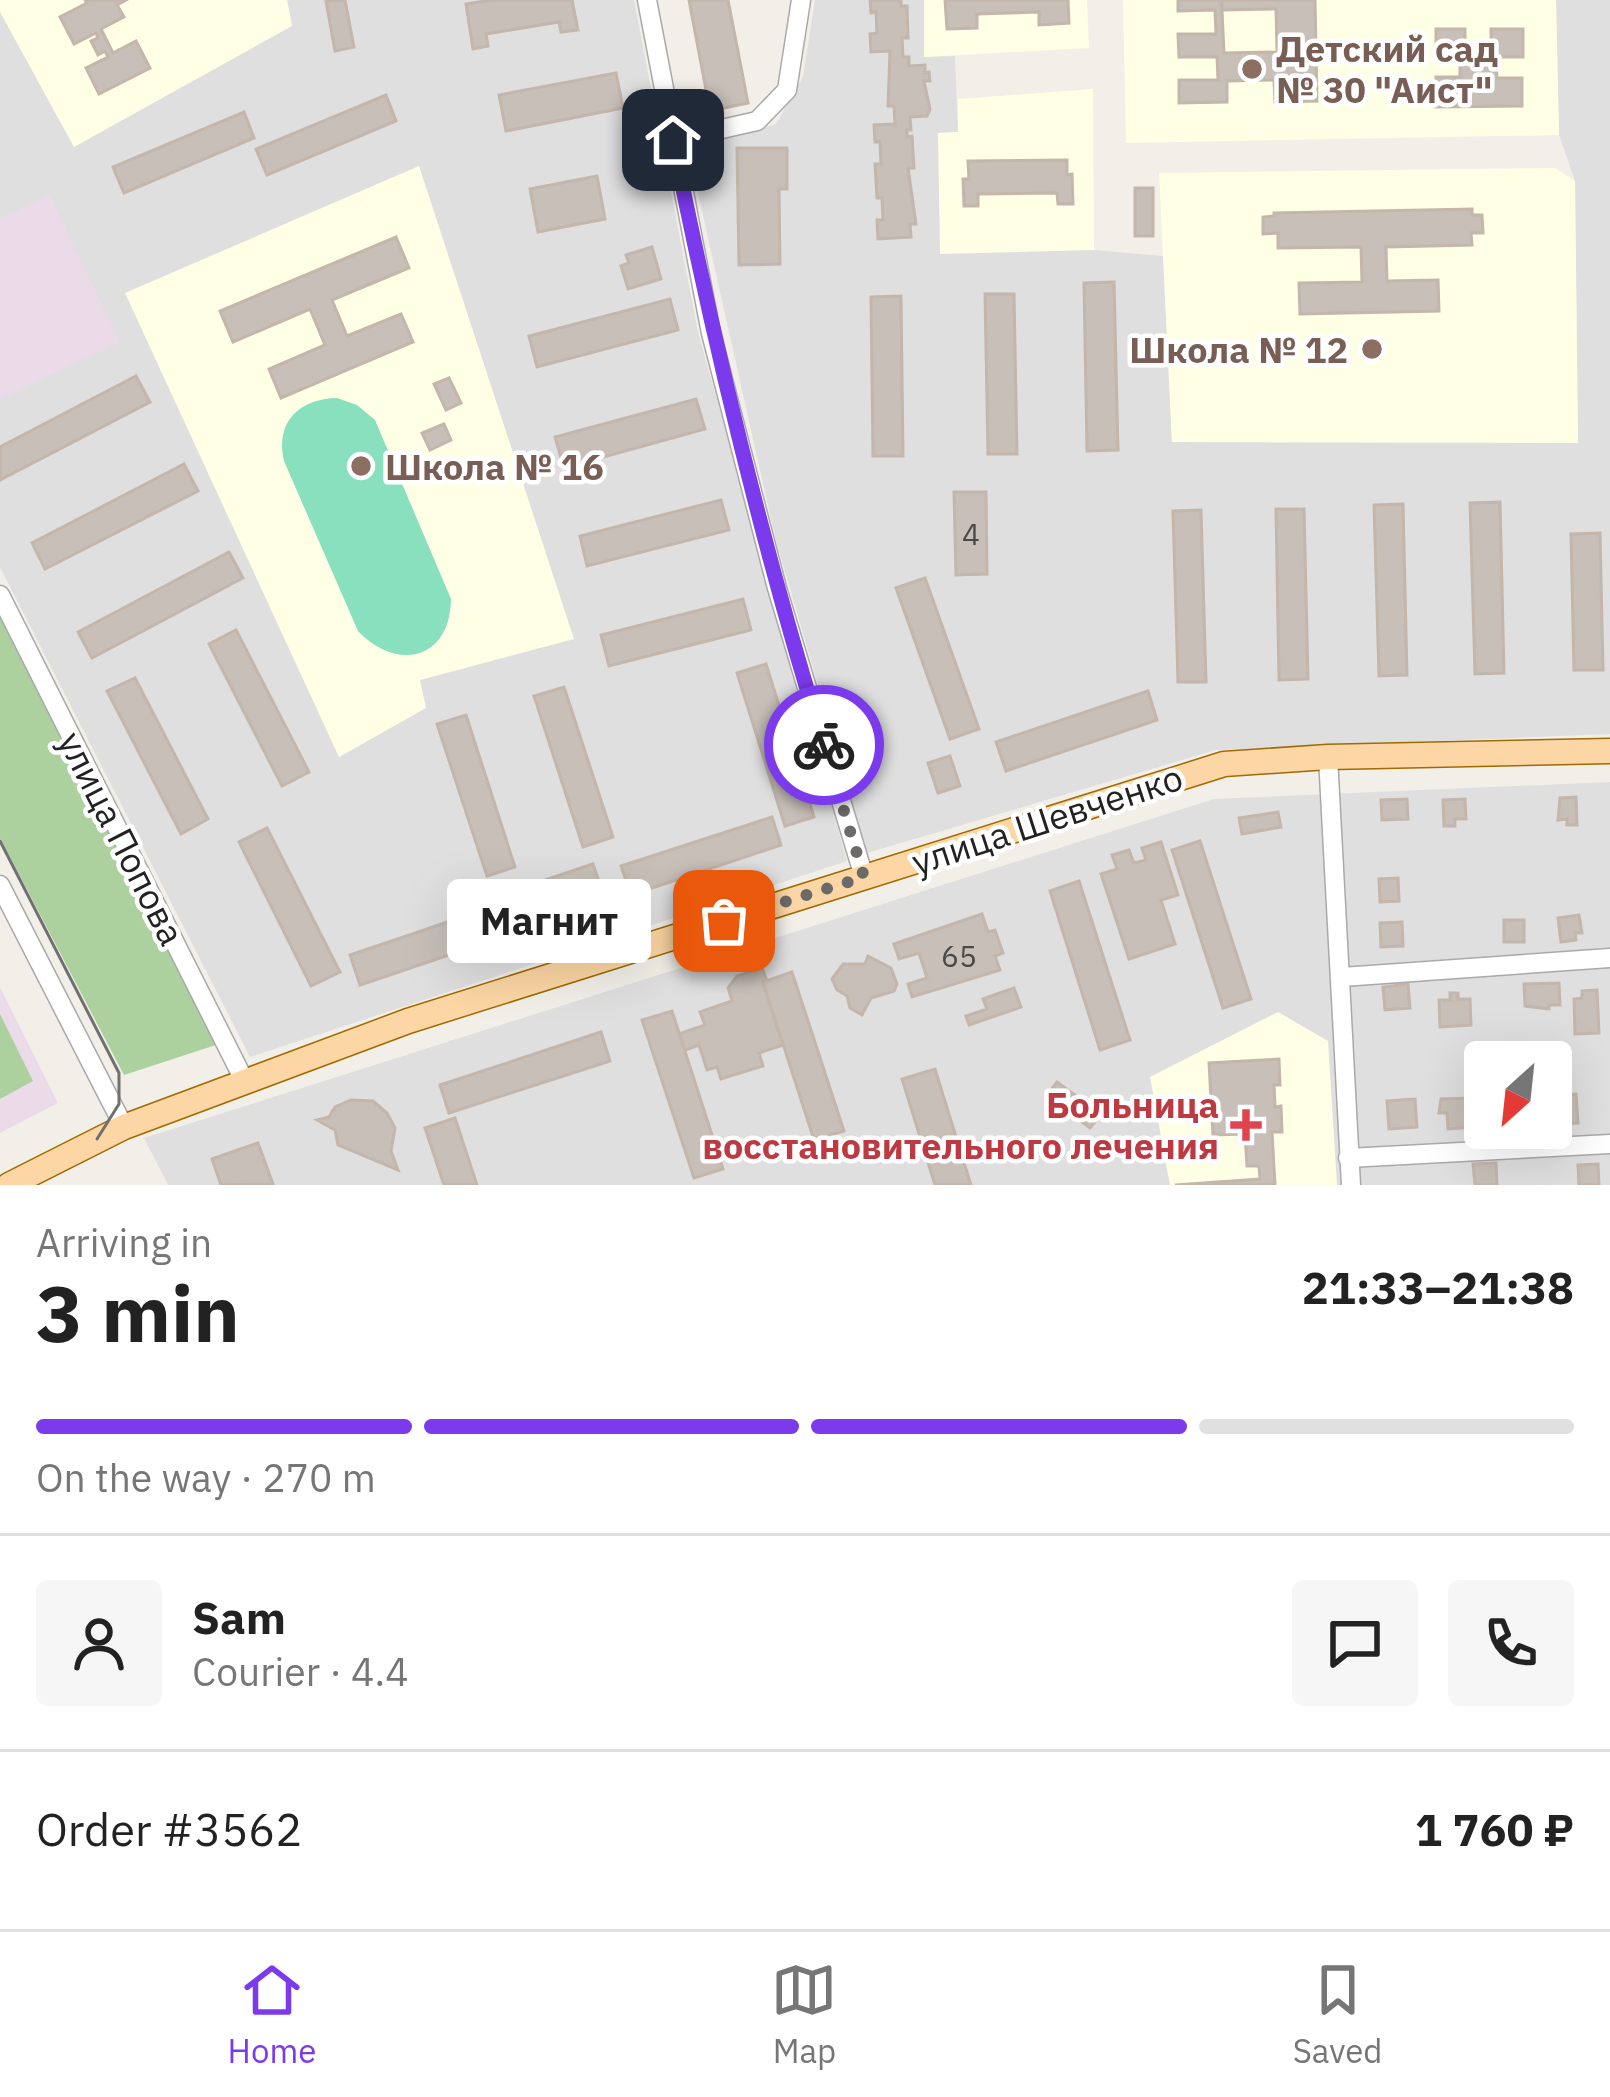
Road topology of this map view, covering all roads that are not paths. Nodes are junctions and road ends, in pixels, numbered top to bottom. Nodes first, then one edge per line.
1 (647, 0) edge
2 (801, 0) edge
3 (673, 140) junction
4 (0, 595) edge
5 (1610, 751) edge
6 (1328, 757) junction
7 (864, 877) junction
8 (0, 885) edge
9 (1610, 958) edge
10 (1342, 976) junction
11 (245, 1082) junction
12 (124, 1127) junction
13 (1610, 1144) edge
14 (1348, 1158) junction
15 (9, 1185) edge
16 (1351, 1185) edge

1 - 3 street
2 - 3 street
3 - 7 street
4 - 11 street, улица Попова
5 - 6 main road, улица Шевченко
6 - 7 main road, улица Шевченко
6 - 10 street
7 - 11 main road, улица Шевченко
8 - 12 street
9 - 10 street
10 - 14 street
11 - 12 main road, улица Шевченко
12 - 15 main road, улица Шевченко
13 - 14 street
14 - 16 street

